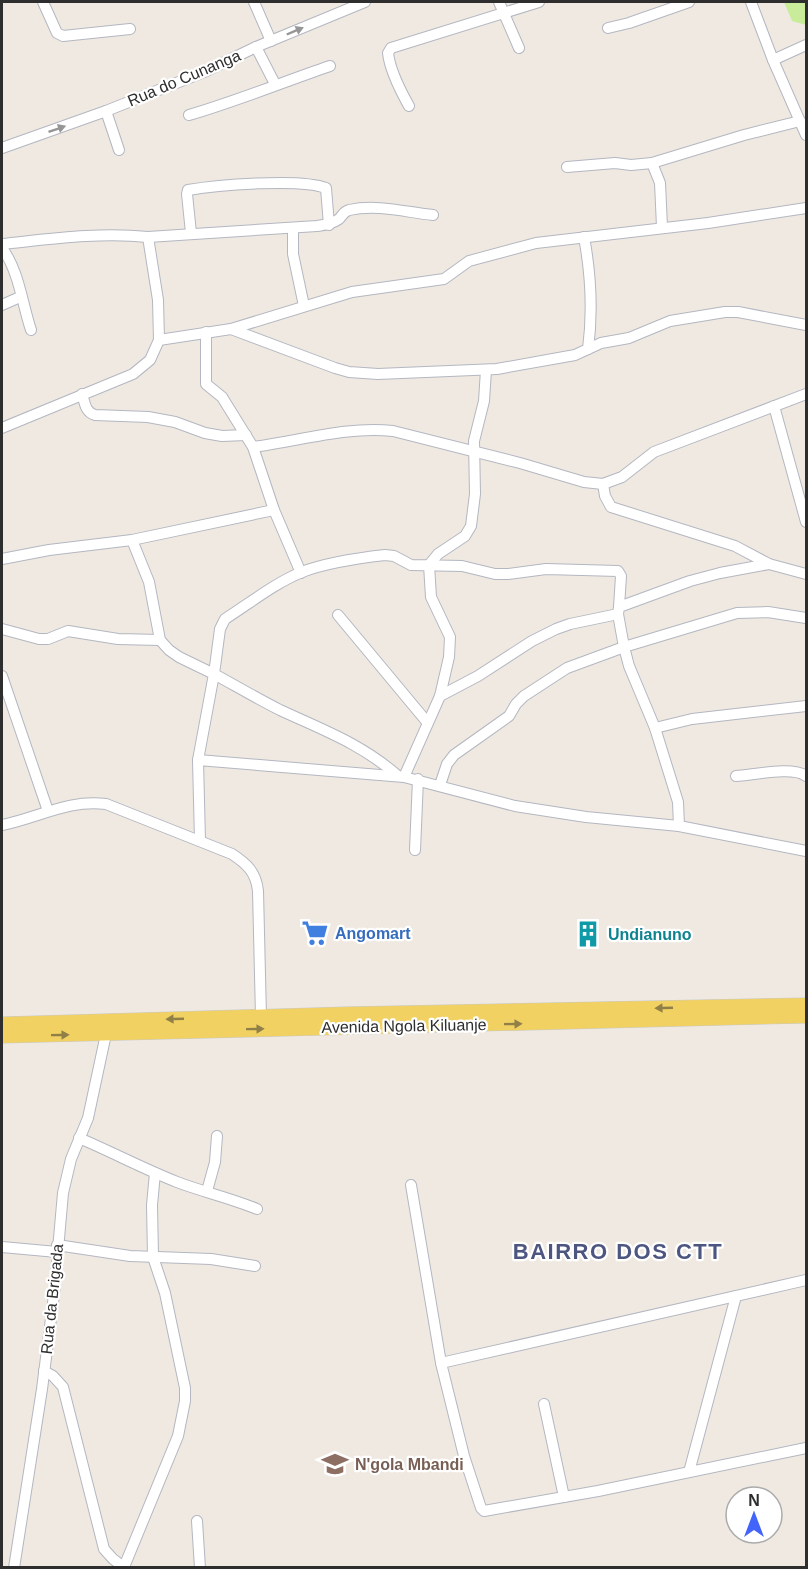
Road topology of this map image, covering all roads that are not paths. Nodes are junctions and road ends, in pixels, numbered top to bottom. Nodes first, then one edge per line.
1 (43, 2) edge
2 (254, 2) edge
3 (365, 2) edge
4 (539, 2) edge
5 (689, 2) edge
6 (751, 2) edge
7 (501, 7) edge
8 (608, 27) dead end
9 (130, 29) dead end
10 (271, 41) junction
11 (807, 45) edge
12 (255, 47) junction
13 (519, 48) dead end
14 (773, 60) junction
15 (330, 66) dead end
16 (275, 84) junction
17 (409, 106) dead end
18 (106, 111) junction
19 (189, 115) dead end
20 (800, 121) junction
21 (807, 135) edge
22 (2, 148) edge
23 (119, 150) dead end
24 (652, 163) junction
25 (567, 167) dead end
26 (807, 208) edge
27 (433, 215) dead end
28 (329, 225) junction
29 (662, 227) junction
30 (293, 229) junction
31 (191, 233) junction
32 (148, 237) junction
33 (584, 237) junction
34 (2, 246) edge
35 (20, 297) junction
36 (2, 305) edge
37 (304, 306) junction
38 (807, 324) edge
39 (231, 329) junction
40 (31, 330) dead end
41 (206, 332) junction
42 (159, 340) junction
43 (588, 349) junction
44 (486, 370) junction
45 (82, 394) junction
46 (807, 394) edge
47 (774, 406) junction
48 (2, 429) edge
49 (246, 435) junction
50 (253, 447) junction
51 (474, 453) junction
52 (603, 484) junction
53 (274, 510) junction
54 (807, 522) edge
55 (132, 540) junction
56 (2, 559) edge
57 (429, 564) junction
58 (769, 564) junction
59 (302, 573) junction
60 (807, 574) edge
61 (619, 610) junction
62 (338, 615) dead end
63 (807, 618) edge
64 (2, 629) edge
65 (160, 640) junction
66 (624, 647) junction
67 (214, 674) junction
68 (2, 676) edge
69 (440, 696) junction
70 (807, 706) edge
71 (427, 722) junction
72 (655, 728) junction
73 (198, 760) junction
74 (736, 776) dead end
75 (807, 776) edge
76 (401, 777) junction
77 (418, 779) junction
78 (440, 785) junction
79 (48, 812) junction
80 (2, 825) edge
81 (679, 826) junction
82 (200, 841) junction
83 (415, 850) dead end
84 (807, 851) edge
85 (807, 1005) edge
86 (807, 1016) edge
87 (261, 1017) junction
88 (2, 1024) edge
89 (106, 1034) junction
90 (2, 1036) edge
91 (217, 1136) dead end
92 (79, 1138) junction
93 (155, 1173) junction
94 (411, 1185) dead end
95 (207, 1191) junction
96 (257, 1209) dead end
97 (2, 1247) edge
98 (57, 1248) junction
99 (153, 1257) junction
100 (255, 1266) dead end
101 (807, 1280) edge
102 (736, 1296) junction
103 (441, 1363) junction
104 (44, 1371) junction
105 (544, 1404) dead end
106 (807, 1448) edge
107 (689, 1472) junction
108 (564, 1497) junction
109 (197, 1521) dead end
110 (121, 1566) edge
111 (14, 1568) edge
112 (200, 1568) edge

1 - 9 street
2 - 10 street
10 -> 3 street, Rua do Cunanga
4 - 7 street
5 - 8 street
6 - 14 street
7 - 13 street
7 - 17 street
10 - 12 street, Rua do Cunanga
11 - 14 street
12 - 16 street
12 - 18 street, Rua do Cunanga
14 - 20 street
15 - 16 street
16 - 19 street
22 -> 18 street, Rua do Cunanga
18 - 23 street
20 - 21 street
20 - 24 street
24 - 25 street
24 - 29 street
26 - 29 street
27 - 28 street
28 - 30 street
28 - 31 street
29 - 33 street
30 - 31 street
30 - 37 street
31 - 32 street
32 - 34 street
32 - 42 street
33 - 37 street
33 - 43 street
34 - 35 street
35 - 36 street
35 - 40 street
37 - 39 street
38 - 43 street
39 - 41 street
39 - 44 street
41 - 42 street
41 - 49 street
42 - 45 street
43 - 44 street
44 - 51 street
45 - 48 street
45 - 49 street
46 - 47 street
47 - 52 street
47 - 54 street
49 - 50 street
50 - 51 street
50 - 53 street
51 - 52 street
51 - 57 street
52 - 58 street
53 - 55 street
53 - 59 street
55 - 56 street
55 - 65 street
57 - 59 street
57 - 61 street
57 - 69 street
58 - 60 street
58 - 61 street
59 - 67 street
61 - 66 street
61 - 69 street
62 - 71 street
63 - 66 street
64 - 65 street
65 - 67 street
66 - 72 street
66 - 78 street
67 - 73 street
67 - 76 street
68 - 79 street
69 - 71 street
70 - 72 street
71 - 76 street
72 - 81 street
73 - 76 street
73 - 82 street
74 - 75 street
76 - 77 street
77 - 78 street
77 - 83 street
78 - 81 street
79 - 80 street
79 - 82 street
81 - 84 street
82 - 87 street
85 -> 87 main road, Avenida Ngola Kiluanje
89 -> 86 main road, Avenida Ngola Kiluanje
87 -> 88 main road, Avenida Ngola Kiluanje
90 -> 89 main road, Avenida Ngola Kiluanje
89 - 92 street, Rua da Brigada
91 - 95 street
92 - 93 street
92 - 98 street, Rua da Brigada
93 - 95 street
93 - 99 street
94 - 103 street
95 - 96 street
97 - 98 street
98 - 99 street
98 - 104 street, Rua da Brigada
99 - 100 street
99 - 110 street
101 - 102 street
102 - 103 street
102 - 107 street
103 - 108 street
104 - 110 street
104 - 111 street, Rua da Brigada
105 - 108 street
106 - 107 street
107 - 108 street
109 - 112 street

